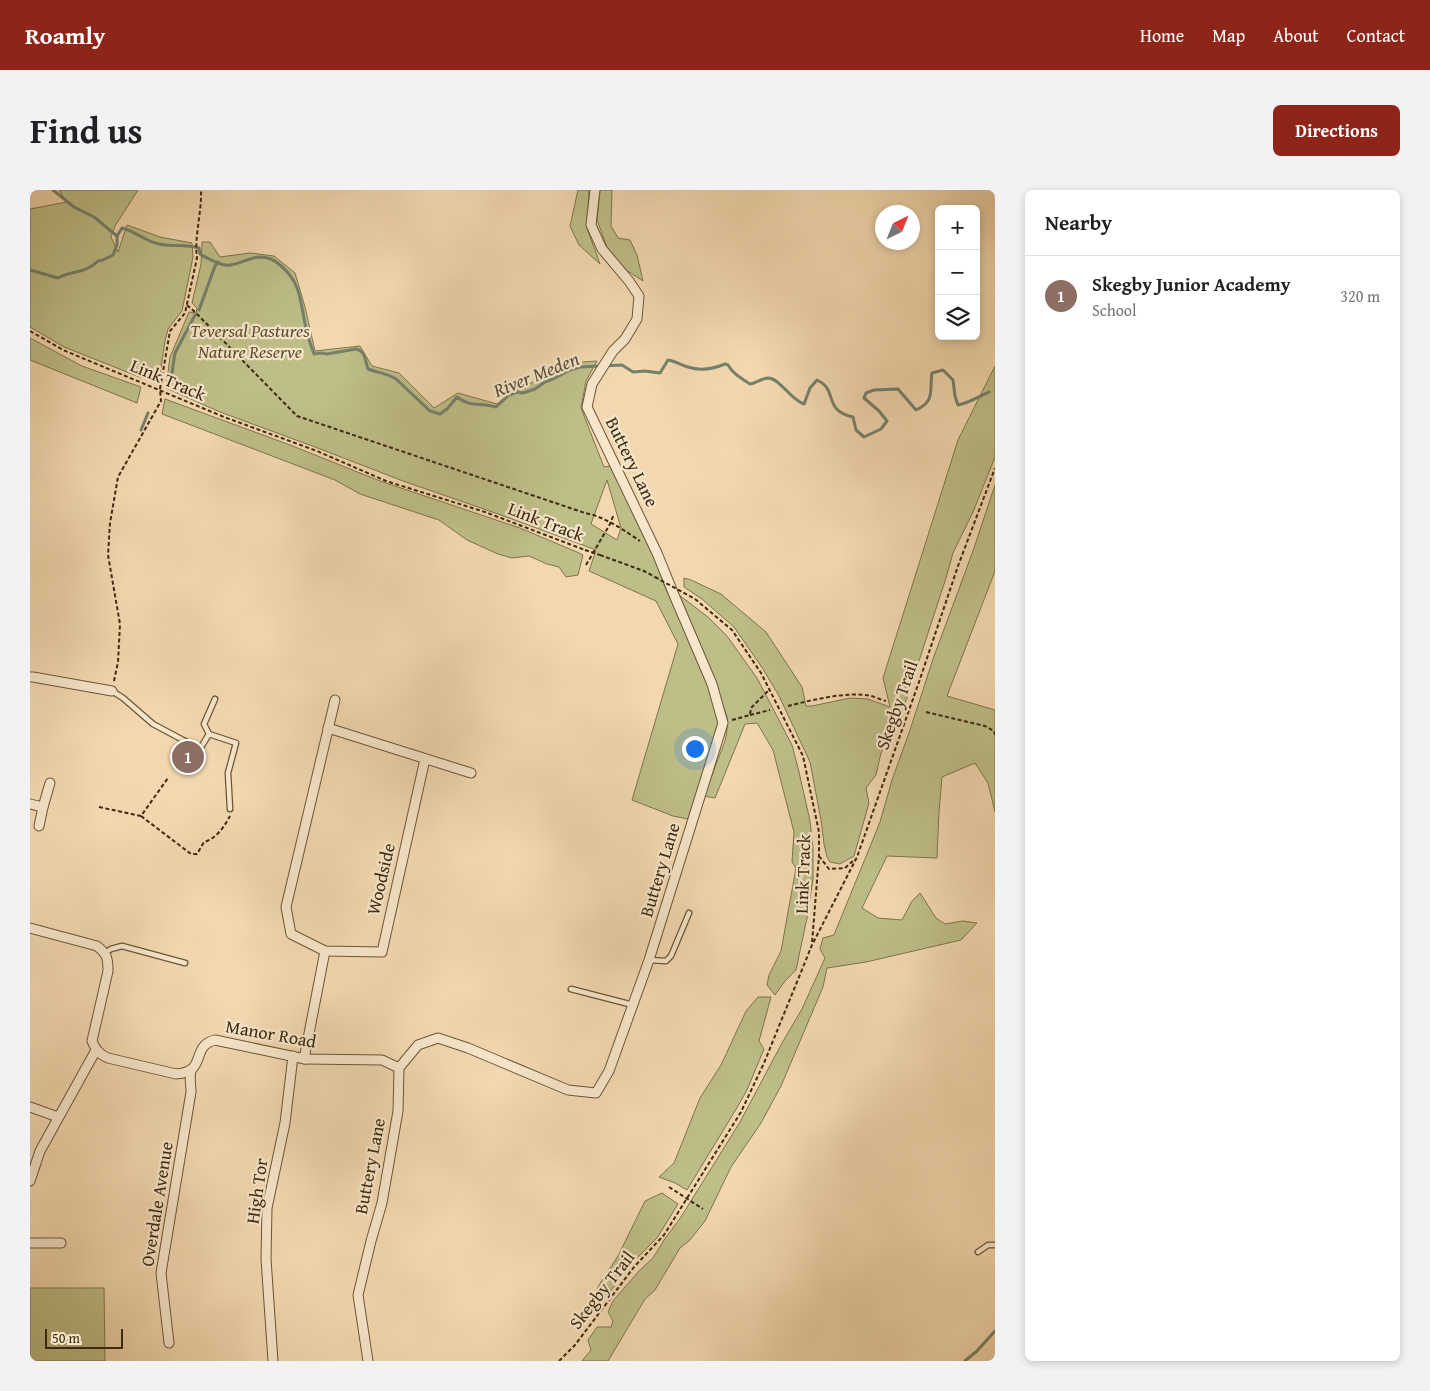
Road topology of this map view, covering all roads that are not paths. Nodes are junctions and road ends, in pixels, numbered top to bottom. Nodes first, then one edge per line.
1 (595, 190) edge
2 (30, 678) edge
3 (112, 691) joint
4 (215, 699) dead end
5 (334, 700) dead end
6 (328, 728) junction
7 (209, 734) junction
8 (425, 759) junction
9 (471, 772) dead end
10 (50, 783) dead end
11 (30, 804) edge
12 (43, 808) junction
13 (230, 809) road end
14 (38, 826) dead end
15 (689, 913) dead end
16 (30, 928) edge
17 (326, 951) junction
18 (105, 953) junction
19 (649, 960) junction
20 (184, 963) dead end
21 (571, 989) dead end
22 (633, 1005) junction
23 (96, 1050) junction
24 (293, 1056) junction
25 (305, 1059) junction
26 (398, 1068) junction
27 (191, 1071) junction
28 (30, 1107) edge
29 (58, 1117) junction
30 (30, 1181) edge
31 (30, 1243) edge
32 (61, 1243) dead end
33 (995, 1245) edge
34 (978, 1252) dead end
35 (169, 1342) dead end
36 (273, 1361) edge
37 (368, 1361) edge

1 - 19 street, Buttery Lane
2 - 3 street
3 - 7 lane
4 - 7 lane
5 - 6 street, Woodside
6 - 8 street
6 - 17 street, Woodside
7 - 13 lane
8 - 9 street
8 - 17 street, Woodside
10 - 12 street
11 - 12 street
12 - 14 street
15 - 19 lane
16 - 18 street
17 - 25 street
18 - 20 lane
18 - 23 street
19 - 22 street, Buttery Lane
21 - 22 lane
22 - 26 street, Buttery Lane
23 - 27 street
23 - 29 street
24 - 25 street, Manor Road
24 - 27 street, Manor Road
24 - 36 street, High Tor
25 - 26 street, Manor Road
26 - 37 street, Buttery Lane
27 - 35 street, Overdale Avenue
28 - 29 street
29 - 30 street
31 - 32 street
33 - 34 lane

